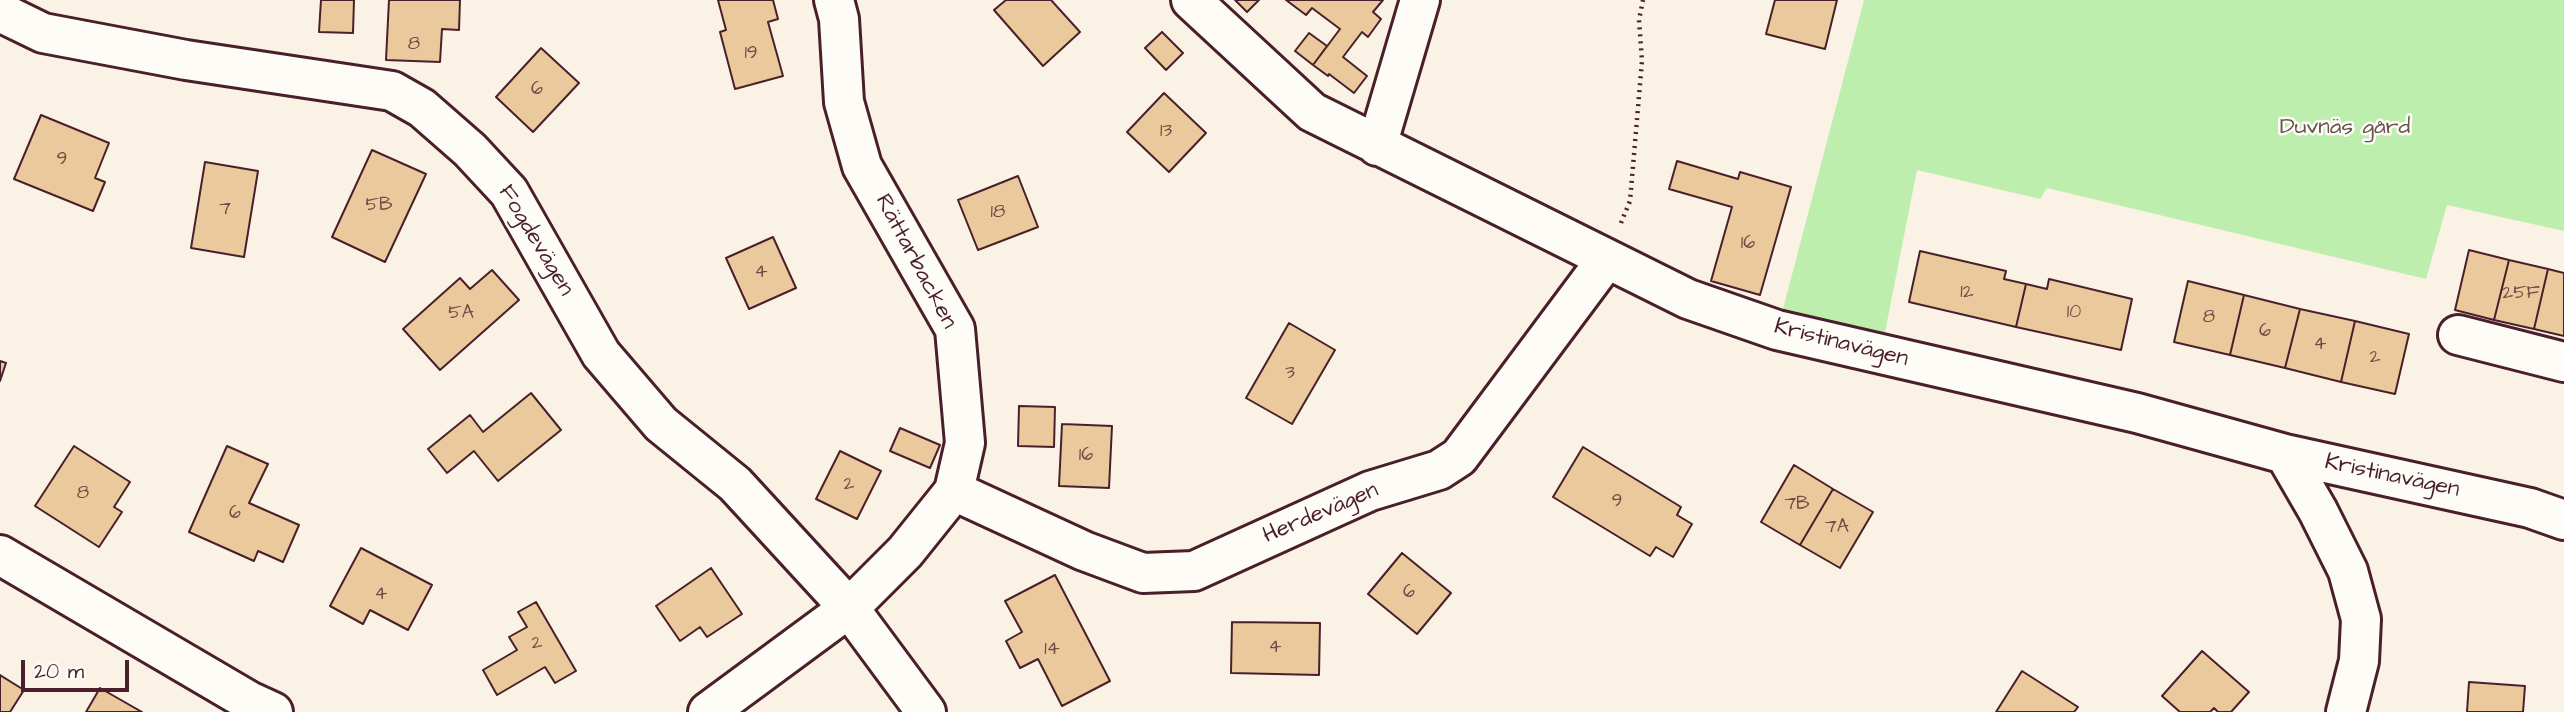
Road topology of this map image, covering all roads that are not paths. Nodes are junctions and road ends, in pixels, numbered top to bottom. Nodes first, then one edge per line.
1 (834, 0) edge
2 (1191, 0) edge
3 (1420, 0) edge
4 (0, 12) edge
5 (1377, 146) junction
6 (1606, 260) junction
7 (2458, 335) dead end
8 (2564, 362) edge
9 (2285, 454) junction
10 (954, 491) junction
11 (2564, 520) edge
12 (0, 555) edge
13 (849, 608) junction
14 (273, 712) edge
15 (708, 712) edge
16 (926, 712) edge
17 (2346, 712) edge

1 - 10 street, Rättarbacken
2 - 5 street, Kristinavägen
3 - 5 street
4 - 13 street, Fogdevägen
5 - 6 street, Kristinavägen
6 - 9 street, Kristinavägen
6 - 10 street, Herdevägen
7 - 8 street
9 - 11 street, Kristinavägen
9 - 17 street
10 - 13 street, Rättarbacken
12 - 14 street
13 - 15 street, Rättarbacken
13 - 16 street, Fogdevägen

